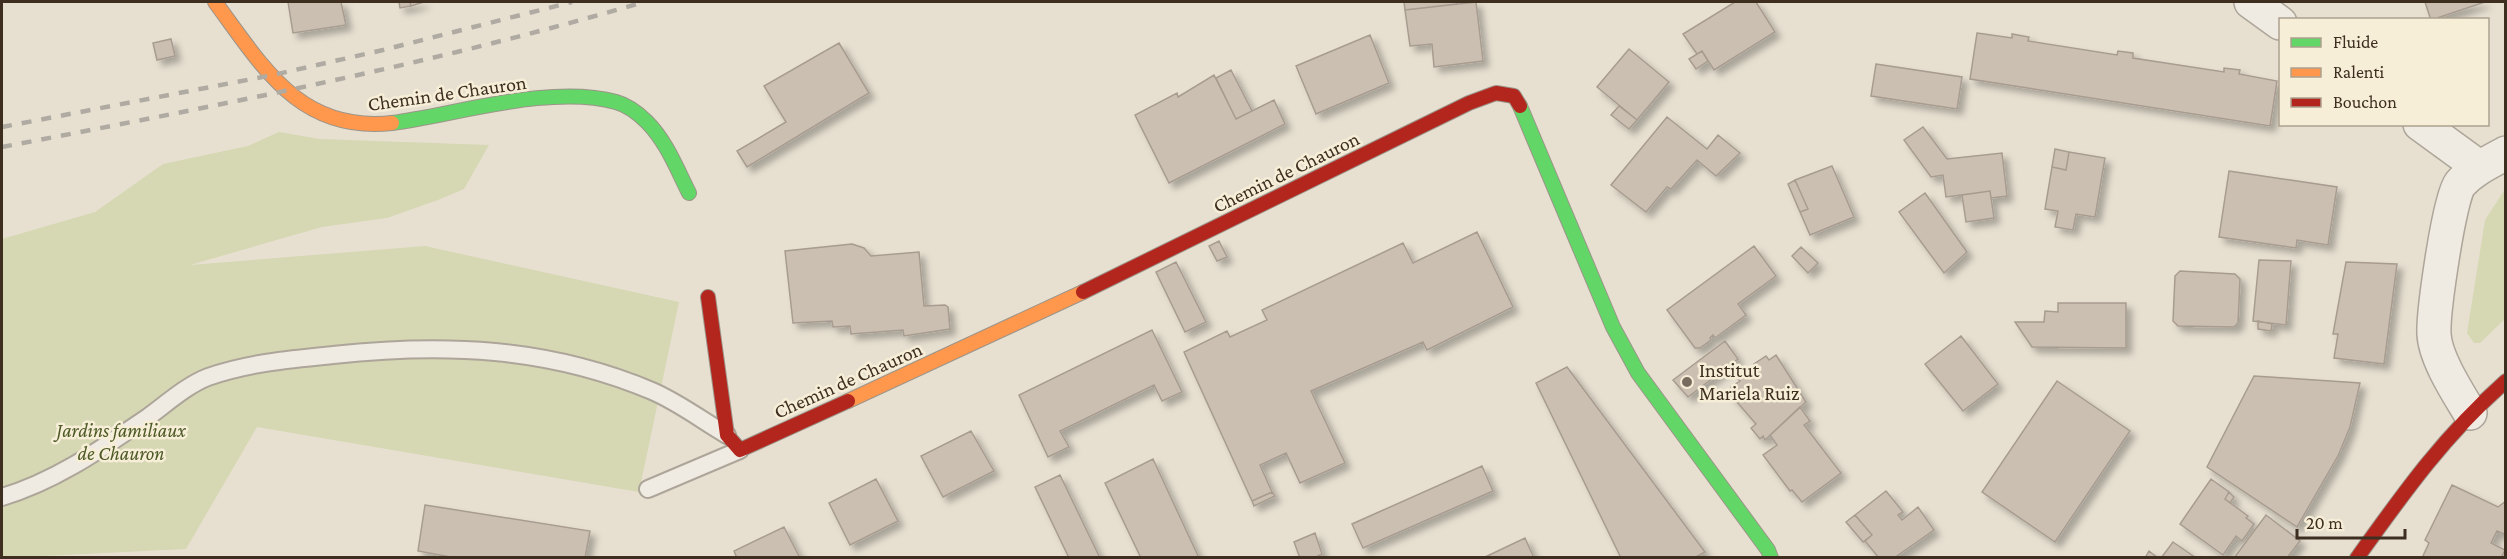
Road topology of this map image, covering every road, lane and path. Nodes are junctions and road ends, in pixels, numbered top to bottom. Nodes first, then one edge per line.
1 (215, 2) edge
2 (2251, 2) edge
3 (2279, 22) edge
4 (2424, 126) edge
5 (2492, 160) edge
6 (688, 193) dead end
7 (708, 297) dead end
8 (2505, 381) edge
9 (2470, 413) junction
10 (727, 435) junction
11 (740, 450) junction
12 (648, 489) dead end
13 (2, 497) edge
14 (1771, 558) edge
15 (2357, 558) edge

1 - 6 street, Chemin de Chauron
2 - 3 street
4 - 5 street
5 - 9 street
7 - 10 street
8 - 9 street
9 - 15 street
10 - 11 street
10 - 13 lane
11 - 12 lane
11 - 14 street, Chemin de Chauron

